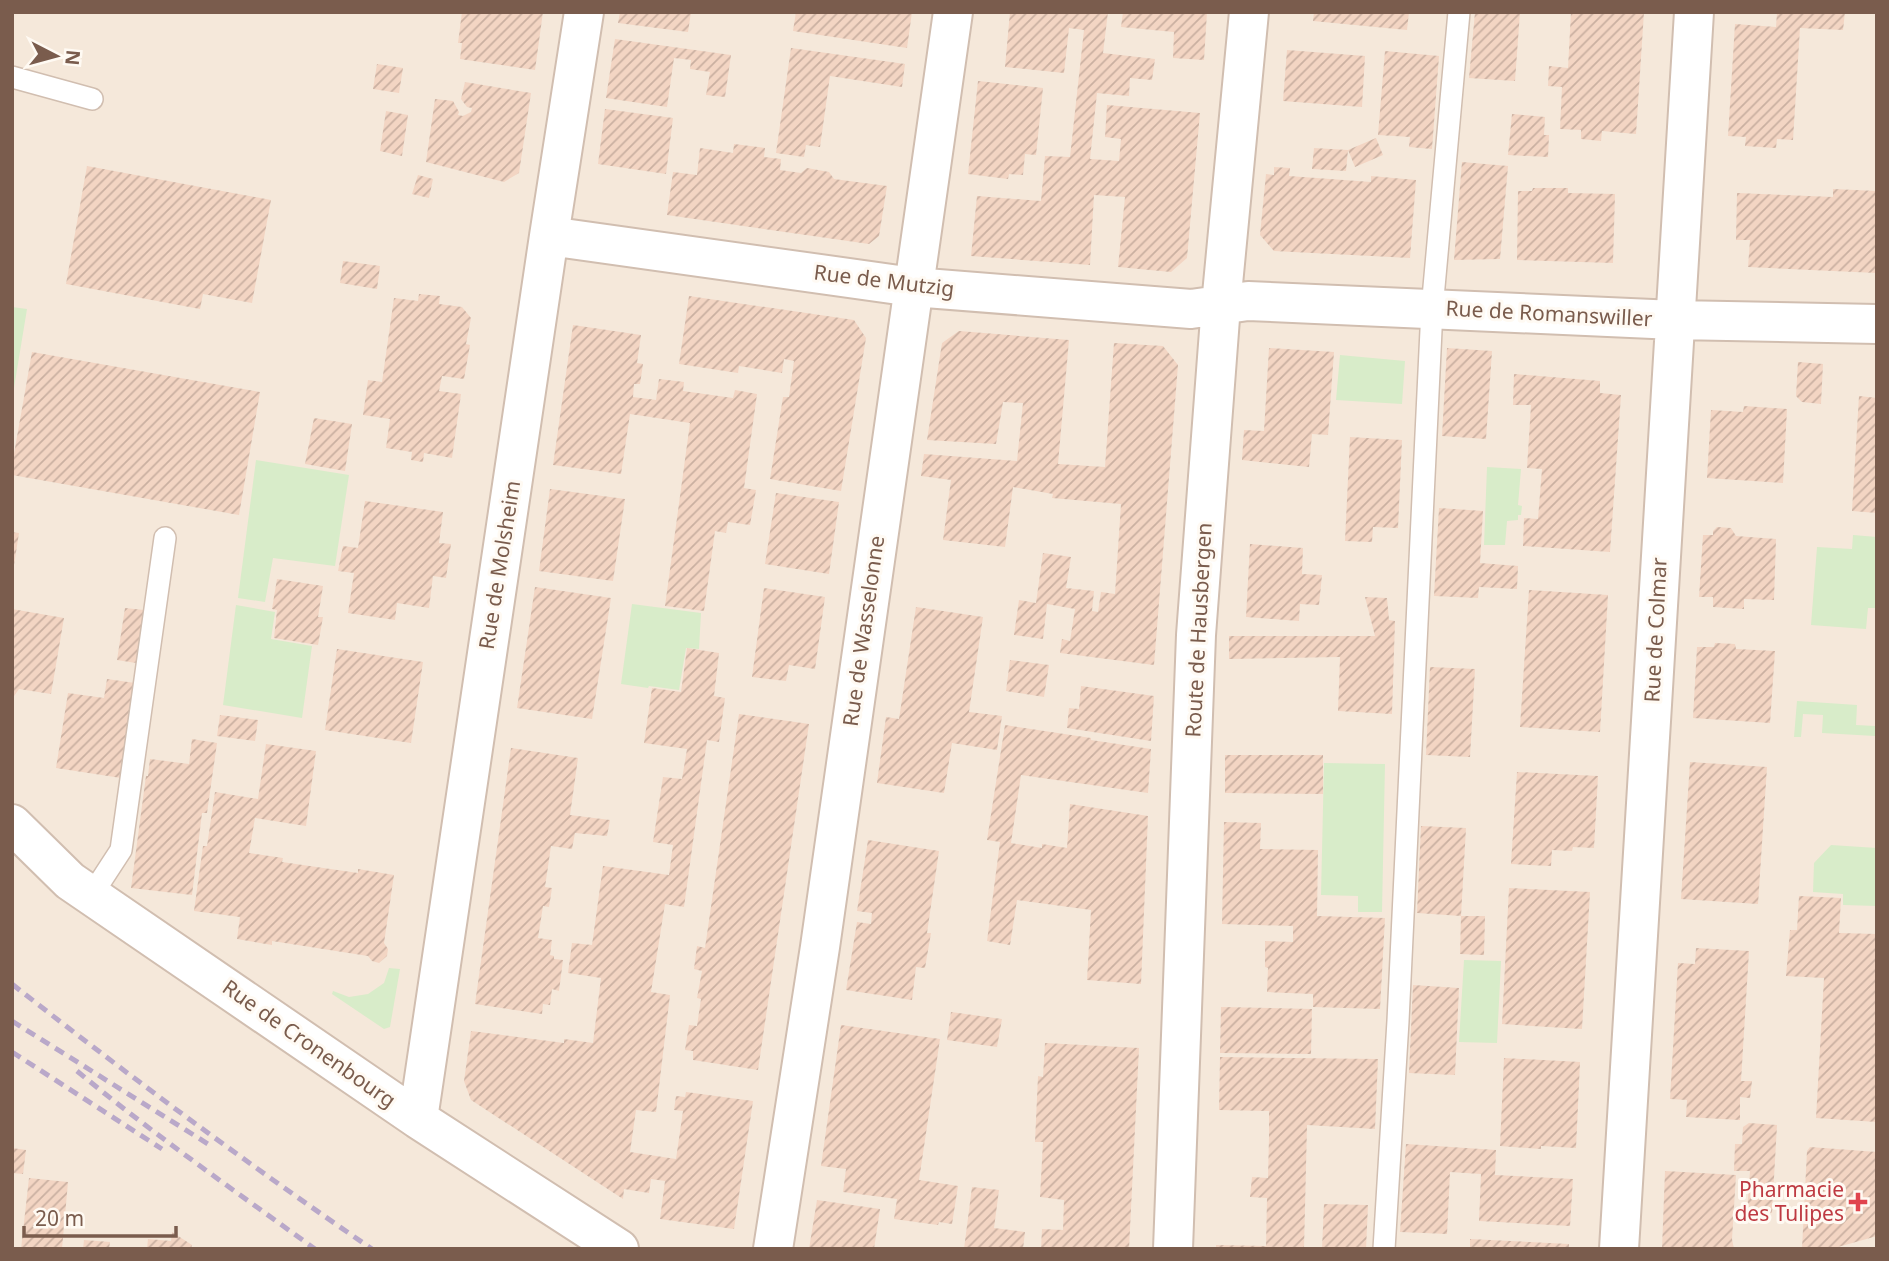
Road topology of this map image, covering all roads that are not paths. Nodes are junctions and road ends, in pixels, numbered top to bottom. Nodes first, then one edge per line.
1 (584, 12) edge
2 (953, 12) edge
3 (1249, 12) edge
4 (1459, 12) edge
5 (1694, 12) edge
6 (12, 78) edge
7 (92, 99) dead end
8 (549, 236) junction
9 (913, 287) junction
10 (1221, 305) junction
11 (1432, 309) junction
12 (1675, 320) junction
13 (1877, 324) edge
14 (165, 538) dead end
15 (12, 824) edge
16 (92, 896) junction
17 (418, 1119) junction
18 (619, 1249) edge
19 (773, 1249) edge
20 (1173, 1249) edge
21 (1384, 1249) edge
22 (1619, 1249) edge

1 - 8 street, Rue de Molsheim
2 - 9 street, Rue de Wasselonne
3 - 10 street, Route de Hausbergen
4 - 11 lane
5 - 12 street, Rue de Colmar
6 - 7 lane
8 - 9 street, Rue de Mutzig
8 - 17 street, Rue de Molsheim
9 - 10 street, Rue de Mutzig
9 - 19 street, Rue de Wasselonne
10 - 11 street, Rue de Romanswiller
10 - 20 street, Route de Hausbergen
11 - 12 street, Rue de Romanswiller
11 - 21 lane
12 - 13 street, Rue de Romanswiller
12 - 22 street, Rue de Colmar
14 - 16 lane
15 - 16 street, Rue de Cronenbourg
16 - 17 street, Rue de Cronenbourg
17 - 18 street, Rue de Cronenbourg

